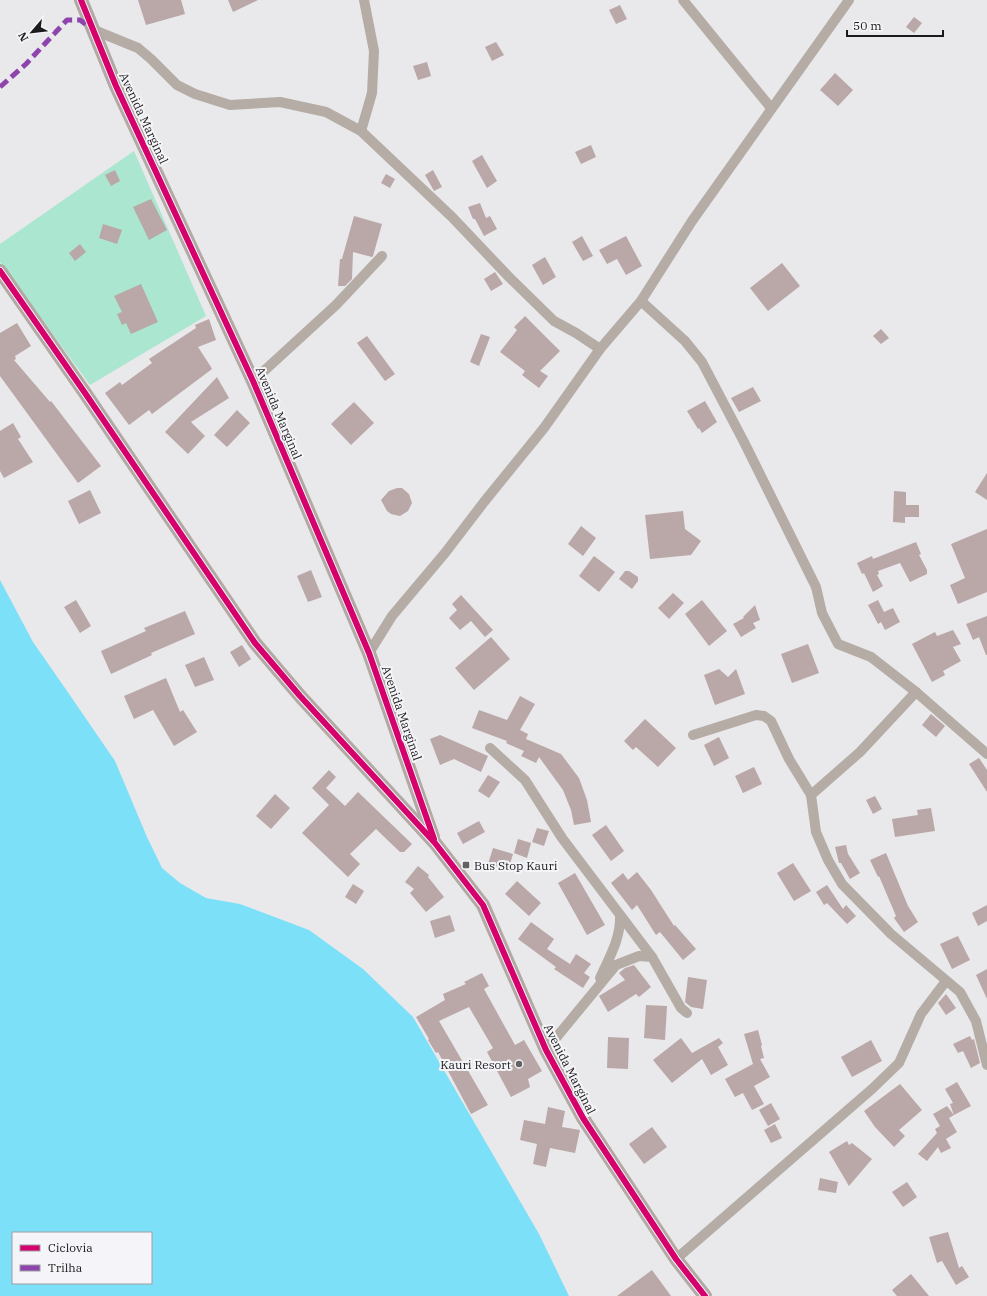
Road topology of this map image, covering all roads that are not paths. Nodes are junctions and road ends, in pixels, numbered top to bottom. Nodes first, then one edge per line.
1 (81, 0) edge
2 (364, 0) edge
3 (683, 0) edge
4 (849, 0) edge
5 (94, 30) junction
6 (771, 108) junction
7 (361, 131) junction
8 (382, 256) dead end
9 (0, 271) edge
10 (641, 301) junction
11 (600, 349) junction
12 (254, 381) junction
13 (369, 653) junction
14 (916, 692) junction
15 (693, 735) dead end
16 (490, 748) dead end
17 (987, 754) edge
18 (812, 795) junction
19 (435, 843) junction
20 (620, 916) junction
21 (652, 958) junction
22 (946, 981) junction
23 (594, 990) junction
24 (686, 1013) dead end
25 (546, 1050) junction
26 (987, 1065) edge
27 (676, 1258) junction
28 (705, 1296) edge

1 - 5 street, Avenida Marginal
2 - 7 street
3 - 6 street
4 - 6 street
5 - 7 street
5 - 12 street, Avenida Marginal
6 - 10 street
7 - 11 street
8 - 12 street
9 - 19 street, Avenida Marginal
10 - 11 street
10 - 14 street
11 - 13 street
12 - 13 street, Avenida Marginal
13 - 19 street, Avenida Marginal
14 - 17 street
14 - 18 street
15 - 18 street
16 - 20 street
18 - 22 street
19 - 25 street, Avenida Marginal
20 - 21 street
20 - 23 street
21 - 23 street
21 - 24 street
22 - 26 street
22 - 27 street
23 - 25 street
25 - 27 street, Avenida Marginal
27 - 28 street, Avenida Marginal

